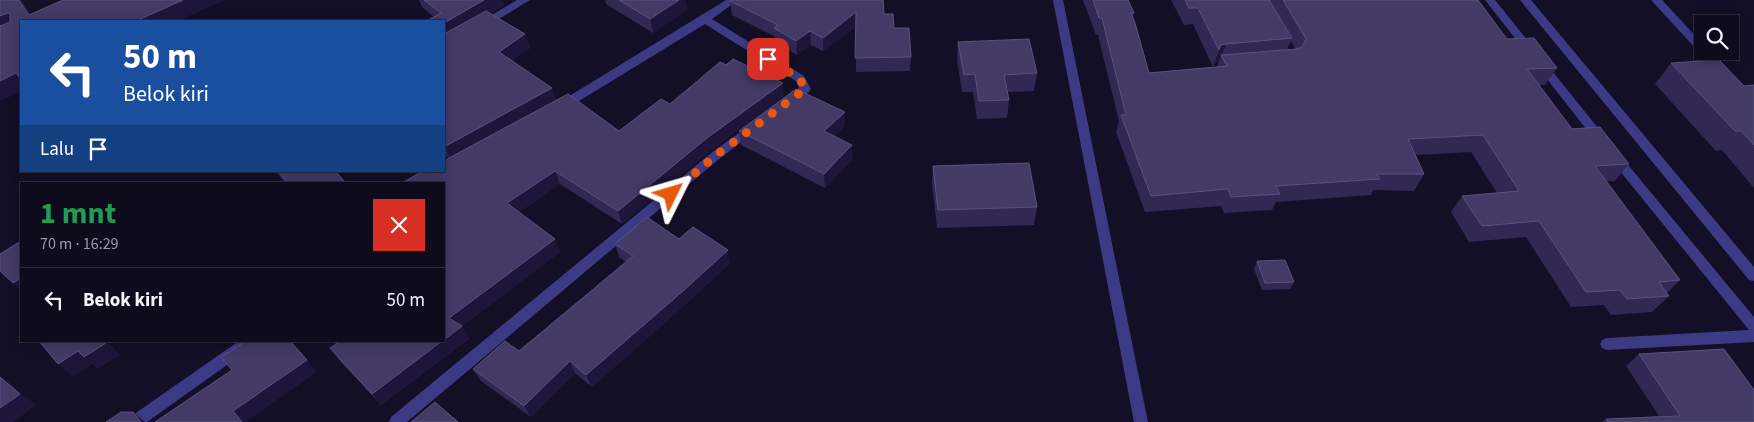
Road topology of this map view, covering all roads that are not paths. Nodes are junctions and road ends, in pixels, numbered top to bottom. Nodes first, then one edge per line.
1 (525, 0) edge
2 (733, 0) edge
3 (1058, 0) edge
4 (1490, 0) edge
5 (1525, 0) edge
6 (1656, 0) edge
7 (705, 20) junction
8 (476, 28) edge
9 (1694, 40) edge
10 (1712, 60) edge
11 (1735, 84) edge
12 (778, 109) edge
13 (551, 113) edge
14 (762, 120) edge
15 (1754, 276) edge
16 (1754, 327) edge
17 (1754, 336) edge
18 (249, 342) edge
19 (1607, 344) dead end
20 (135, 422) edge
21 (396, 422) edge
22 (1141, 422) edge

1 - 8 street
2 - 7 street
3 - 22 street
4 - 16 street
5 - 15 street
6 - 9 street
7 - 12 street
7 - 13 street
10 - 11 street
14 - 21 street
17 - 19 street
18 - 20 street

